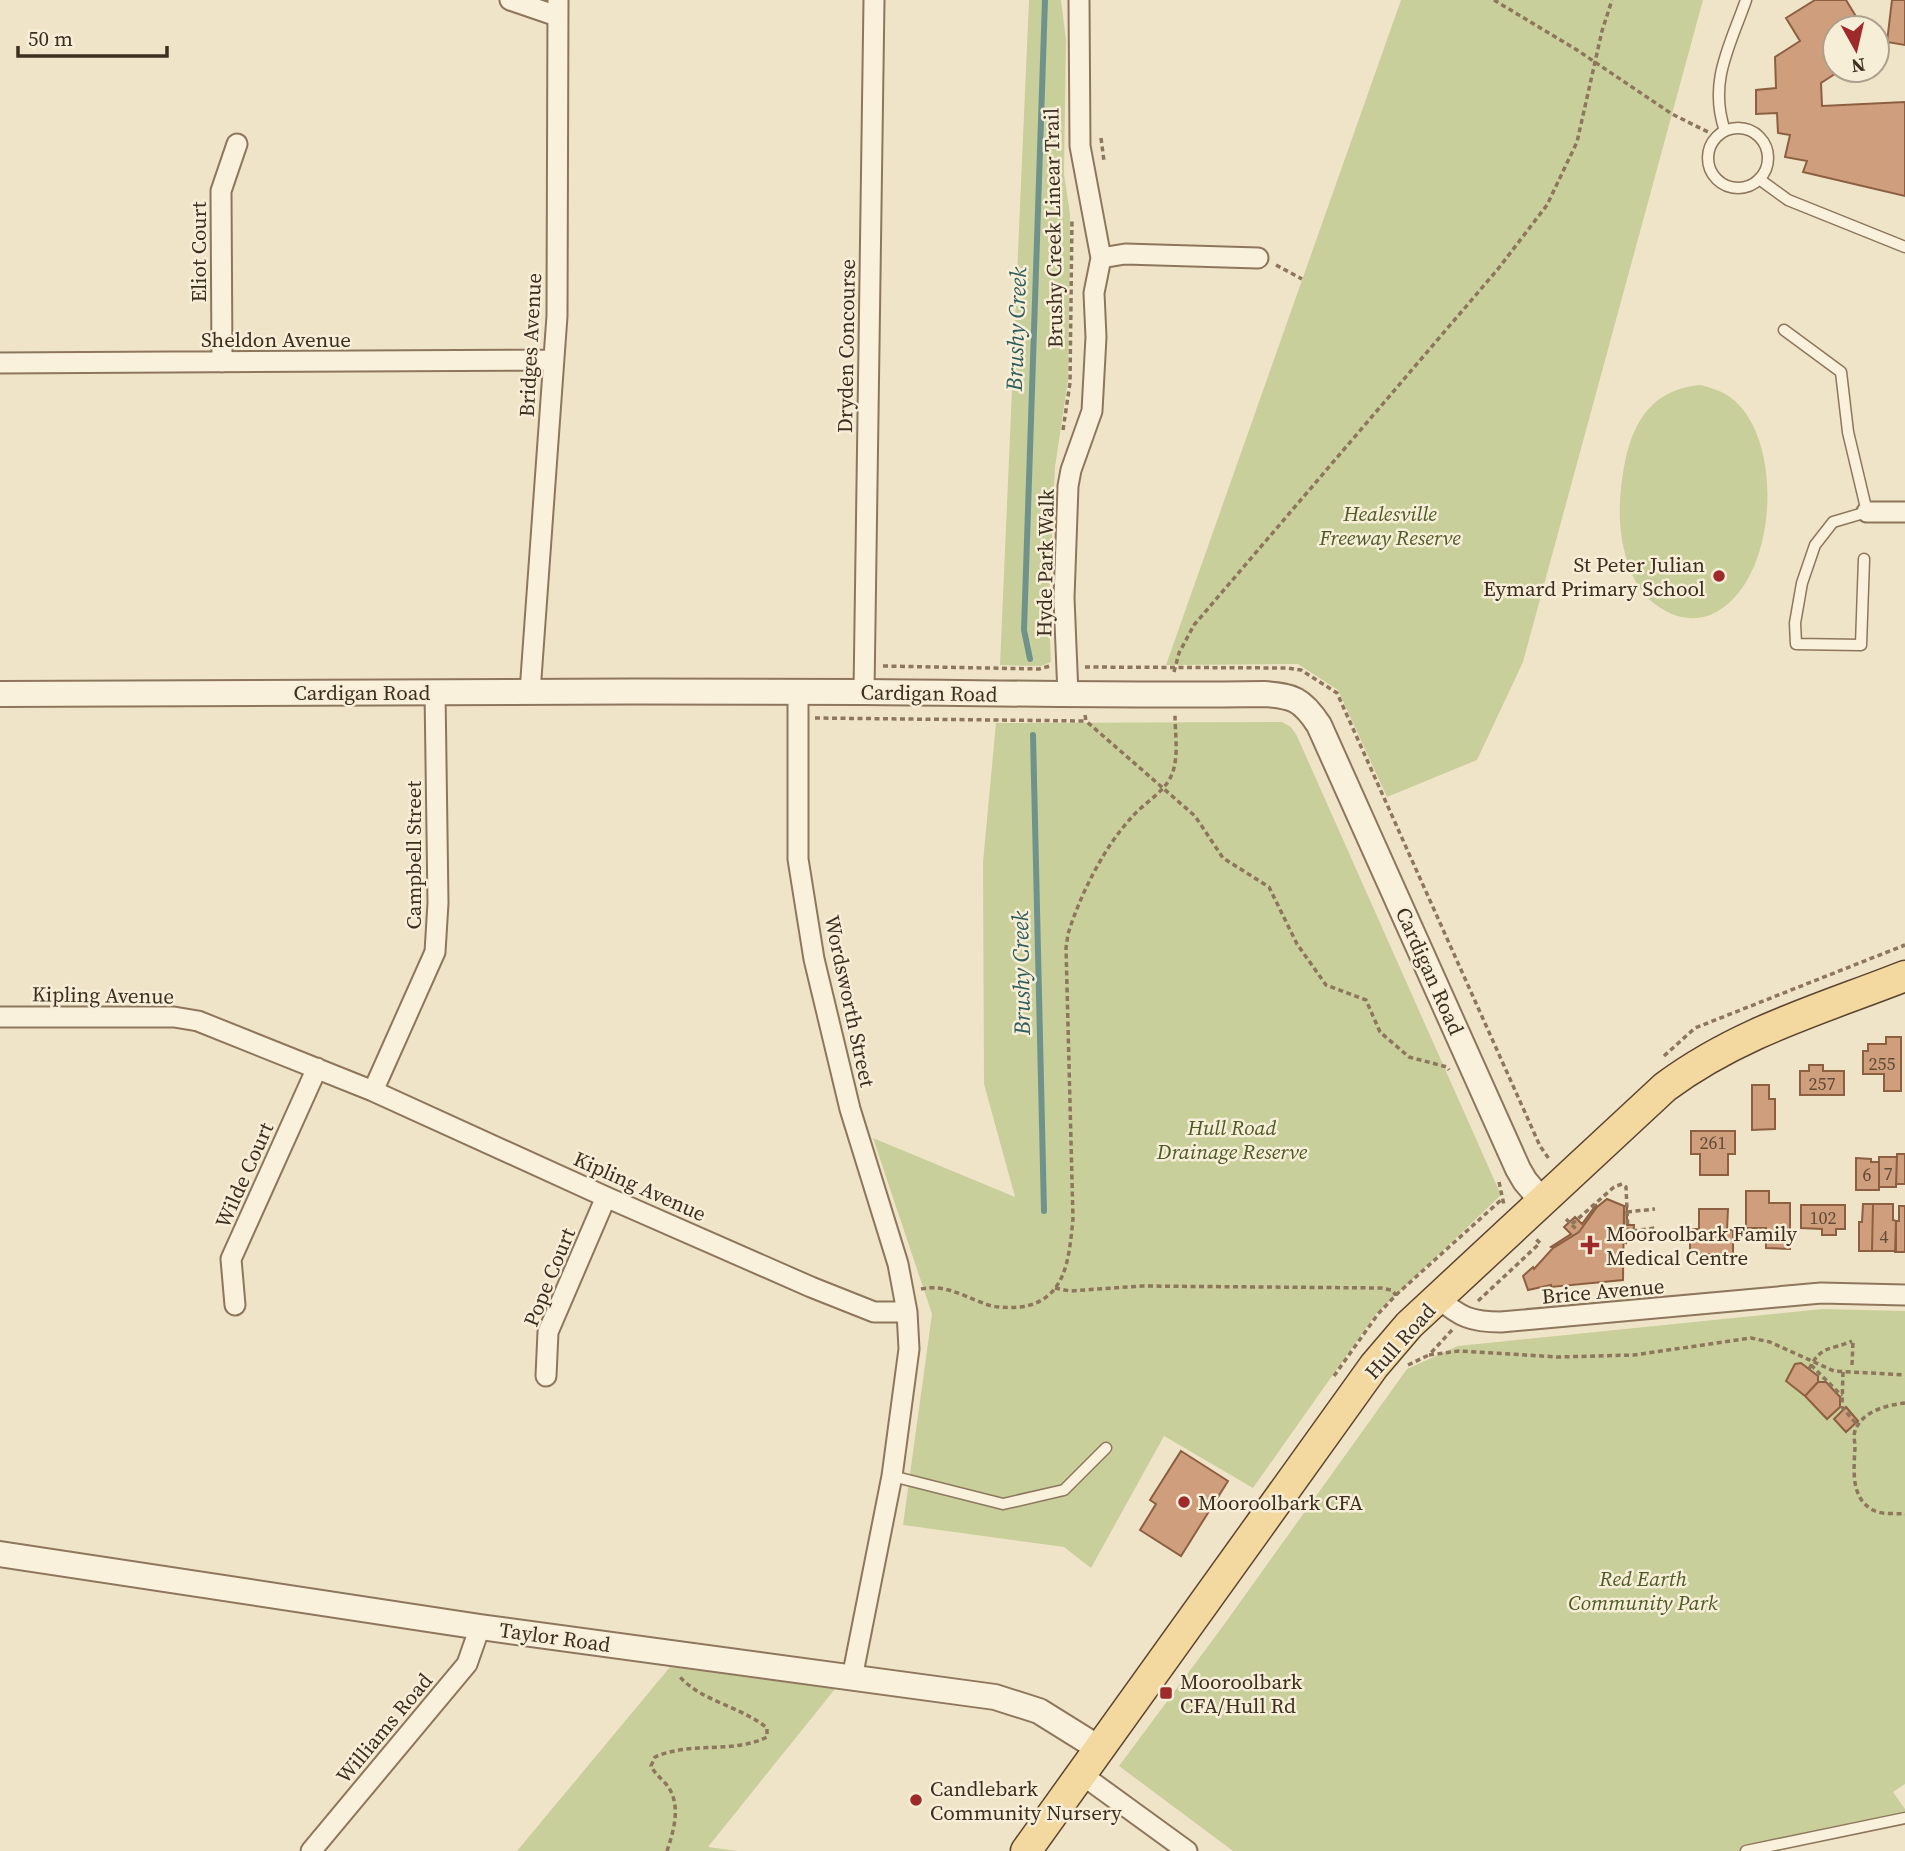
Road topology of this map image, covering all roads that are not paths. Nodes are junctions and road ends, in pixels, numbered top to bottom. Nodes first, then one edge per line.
1 (510, 0) edge
2 (874, 0) edge
3 (1079, 0) edge
4 (1746, 0) edge
5 (558, 8) edge
6 (1721, 134) junction
7 (237, 144) dead end
8 (1759, 179) junction
9 (1905, 247) edge
10 (1101, 258) junction
11 (1258, 258) road end
12 (1784, 330) dead end
13 (553, 360) junction
14 (222, 362) junction
15 (0, 363) edge
16 (1867, 512) junction
17 (1905, 512) edge
18 (1864, 559) dead end
19 (435, 691) junction
20 (530, 692) junction
21 (798, 692) junction
22 (864, 692) junction
23 (0, 694) edge
24 (1068, 695) junction
25 (1905, 976) edge
26 (0, 1017) edge
27 (317, 1068) junction
28 (373, 1091) junction
29 (606, 1197) junction
30 (1542, 1201) junction
31 (1905, 1295) edge
32 (1438, 1298) junction
33 (235, 1305) dead end
34 (907, 1312) junction
35 (546, 1376) dead end
36 (1106, 1448) dead end
37 (892, 1476) junction
38 (0, 1554) edge
39 (480, 1627) junction
40 (852, 1678) junction
41 (1100, 1749) junction
42 (1081, 1774) junction
43 (1905, 1818) edge
44 (311, 1851) edge
45 (1026, 1851) edge
46 (1187, 1851) edge
47 (1746, 1851) edge

1 - 5 street
2 - 22 street, Dryden Concourse
3 - 10 street
4 - 6 lane
5 - 13 street, Bridges Avenue
6 - 8 lane
6 - 8 lane
7 - 14 street, Eliot Court
8 - 9 lane
10 - 11 street
10 - 24 street, Hyde Park Walk
12 - 16 lane
13 - 14 street, Sheldon Avenue
13 - 20 street, Bridges Avenue
14 - 15 street, Sheldon Avenue
16 - 17 street
16 - 18 lane
19 - 20 street, Cardigan Road
19 - 23 street, Cardigan Road
19 - 28 street, Campbell Street
20 - 21 street, Cardigan Road
21 - 22 street, Cardigan Road
21 - 34 street, Wordsworth Street
22 - 24 street, Cardigan Road
24 - 30 street, Cardigan Road
25 - 30 main road, Hull Road
26 - 27 street, Kipling Avenue
27 - 28 street, Kipling Avenue
27 - 33 street, Wilde Court
28 - 29 street, Kipling Avenue
29 - 34 street, Kipling Avenue
29 - 35 street, Pope Court
30 - 32 main road, Hull Road
31 - 32 street, Brice Avenue
32 - 41 main road, Hull Road
34 - 37 street
36 - 37 lane
37 - 40 street
38 - 39 street, Taylor Road
39 - 40 street, Taylor Road
39 - 44 street, Williams Road
40 - 41 street, Taylor Road
41 - 42 main road, Hull Road
42 - 45 main road, Hull Road
42 - 46 street
43 - 47 lane

